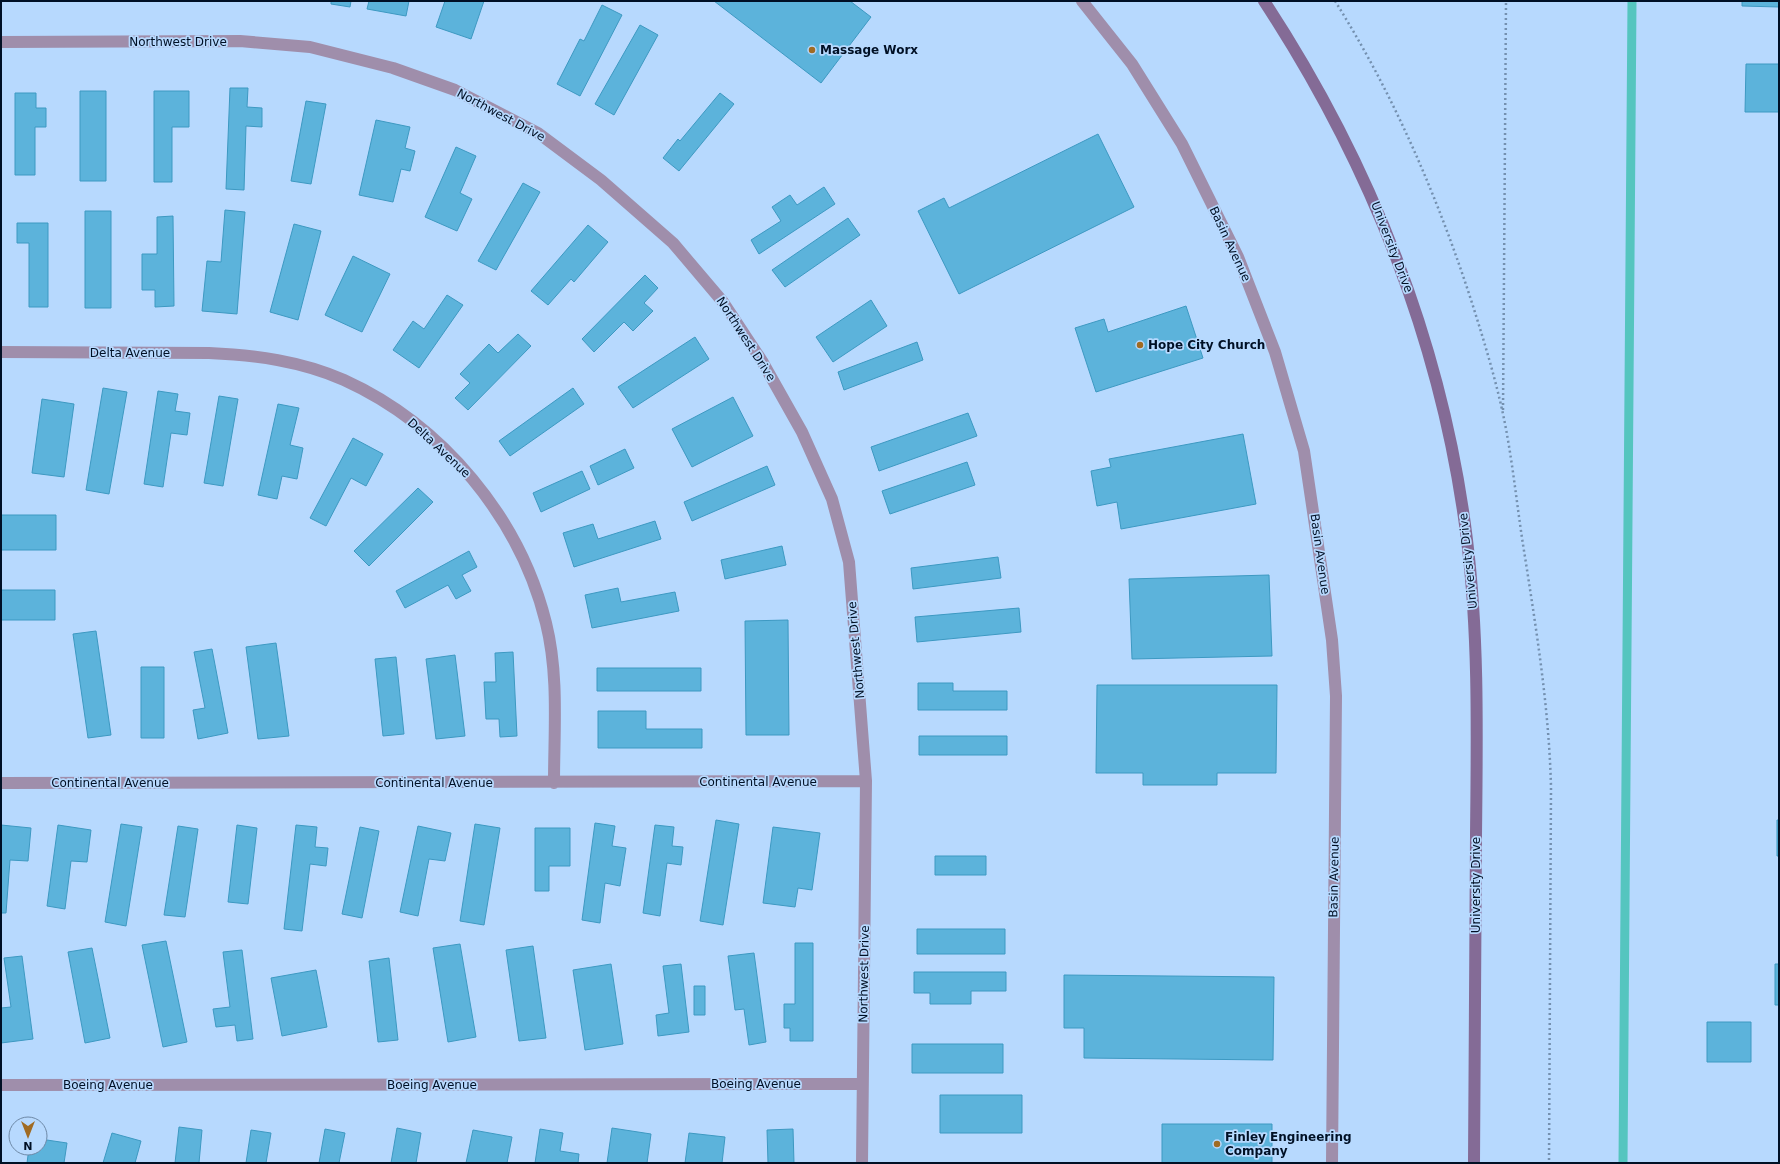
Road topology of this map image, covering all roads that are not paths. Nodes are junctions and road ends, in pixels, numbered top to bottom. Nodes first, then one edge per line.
1 (1082, 1) edge
2 (1264, 1) edge
3 (1, 42) edge
4 (1, 352) edge
5 (866, 781) junction
6 (1, 783) edge
7 (554, 783) junction
8 (862, 1084) junction
9 (1, 1085) edge
10 (862, 1163) edge
11 (1332, 1163) edge
12 (1474, 1163) edge

1 - 11 street, Basin Avenue
2 - 12 main road, University Drive
3 - 5 street, Northwest Drive
4 - 7 street, Delta Avenue
5 - 7 street, Continental Avenue
5 - 8 street, Northwest Drive
6 - 7 street, Continental Avenue
8 - 9 street, Boeing Avenue
8 - 10 street, Northwest Drive

